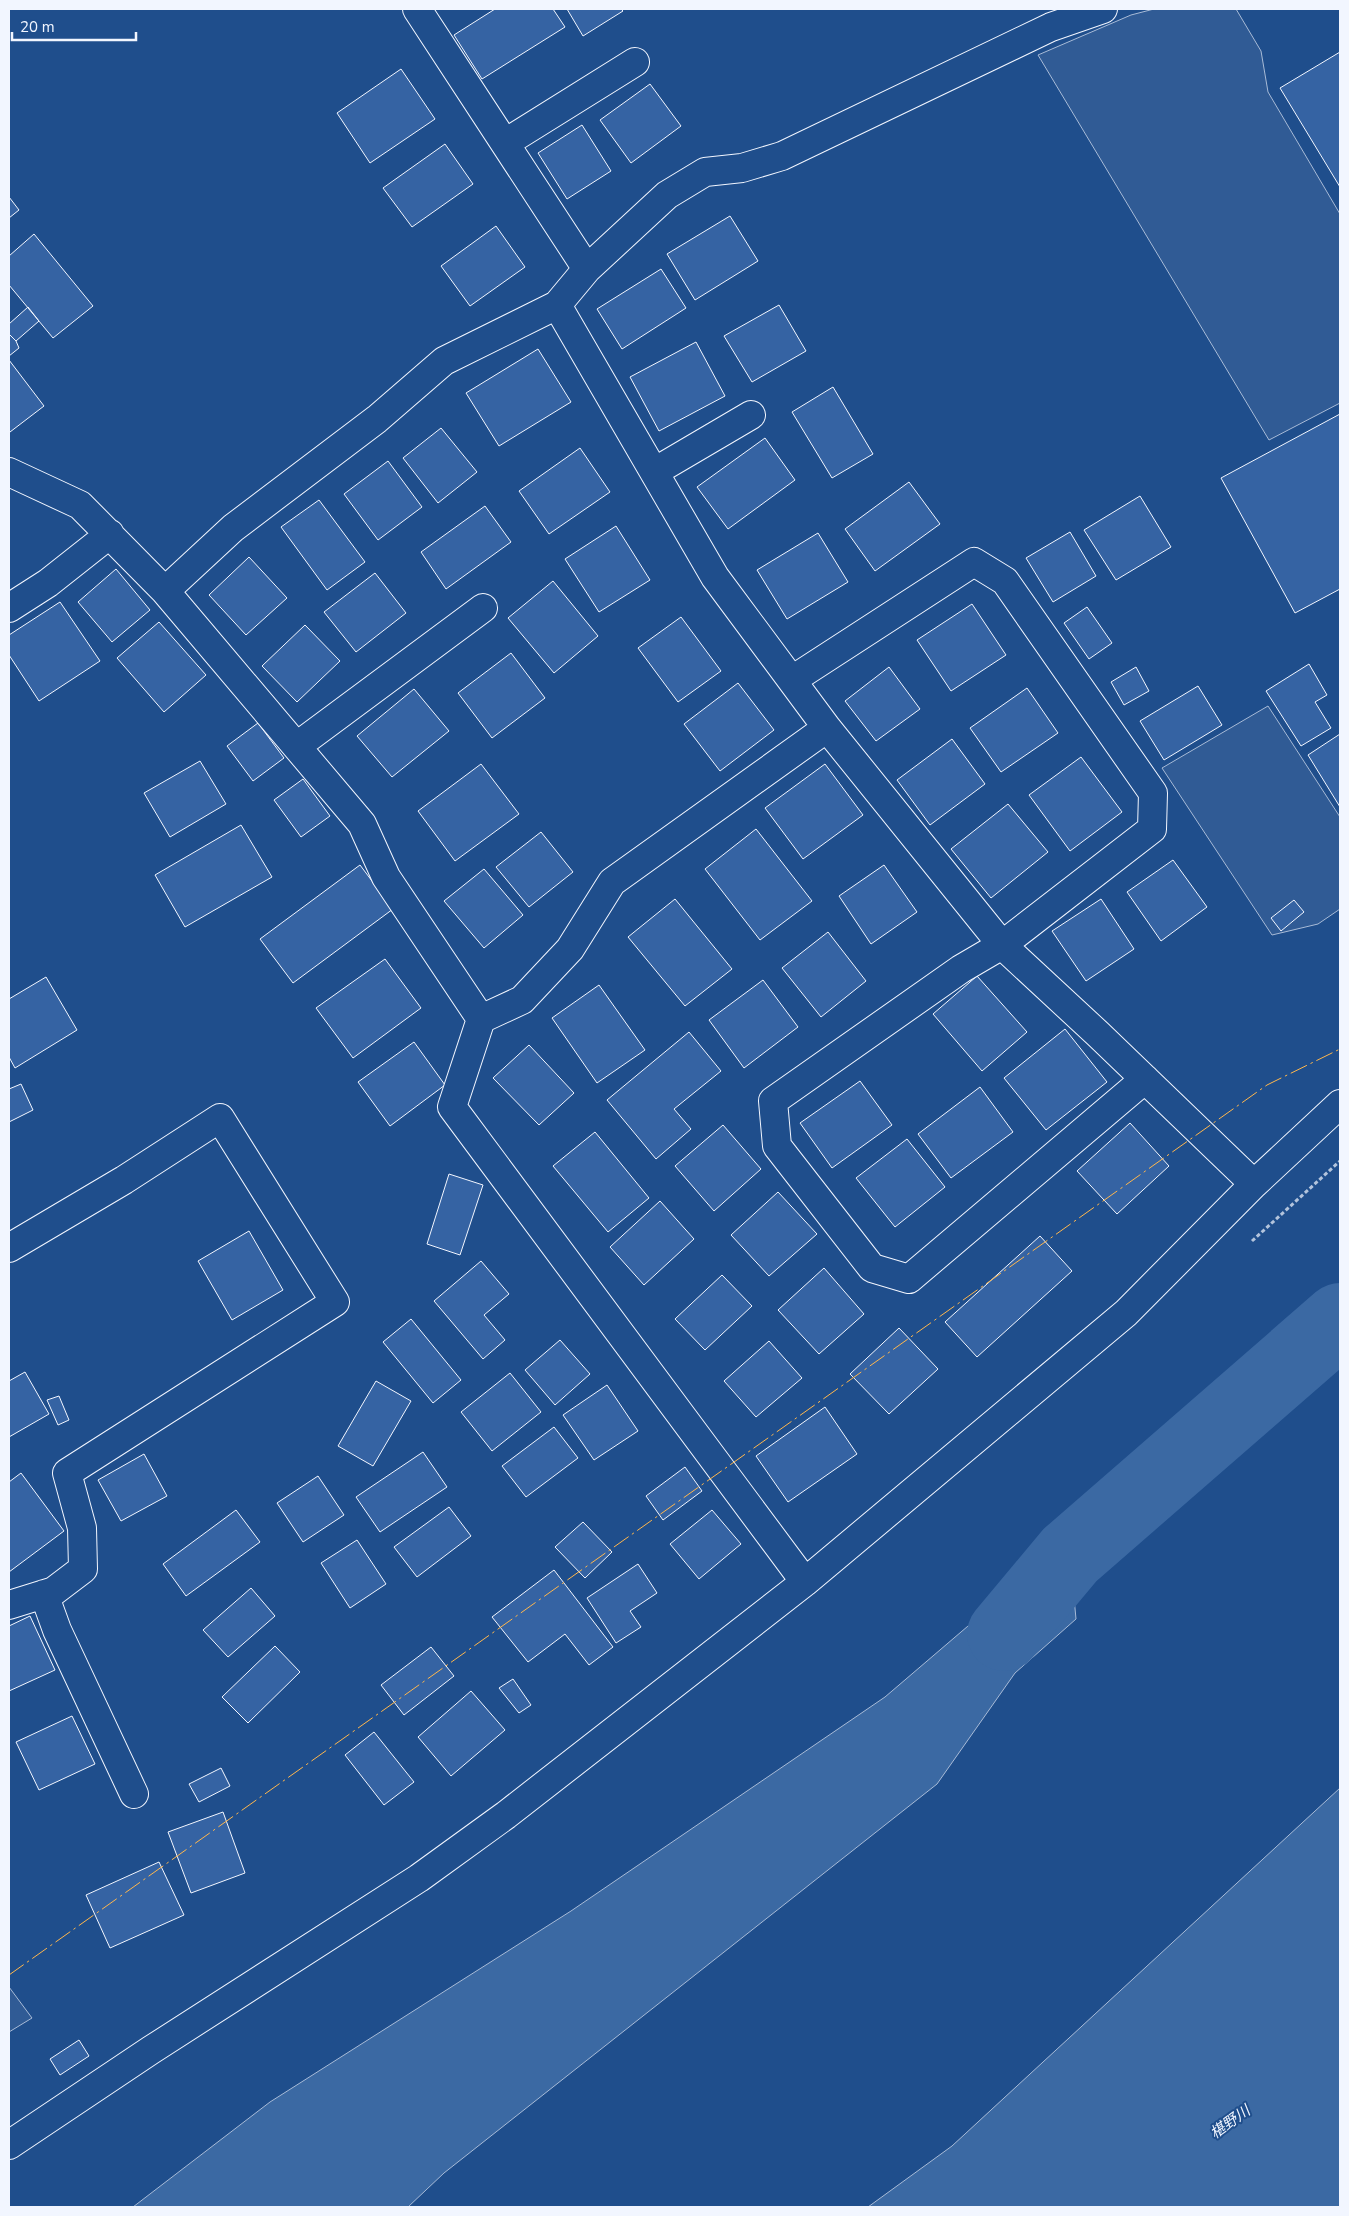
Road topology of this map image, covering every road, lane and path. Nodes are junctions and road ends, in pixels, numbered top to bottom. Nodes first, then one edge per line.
1 (1103, 9) edge
2 (424, 11) edge
3 (635, 62) dead end
4 (506, 143) junction
5 (588, 270) junction
6 (557, 305) junction
7 (751, 415) dead end
8 (9, 472) edge
9 (654, 472) junction
10 (110, 534) junction
11 (165, 591) junction
12 (9, 608) edge
13 (483, 608) dead end
14 (792, 680) junction
15 (827, 728) junction
16 (297, 746) junction
17 (1002, 945) junction
18 (481, 1019) junction
19 (1145, 1079) junction
20 (1340, 1104) edge
21 (1254, 1184) junction
22 (9, 1248) edge
23 (805, 1582) junction
24 (44, 1594) junction
25 (9, 1605) edge
26 (134, 1794) dead end
27 (9, 2145) edge

1 - 5 street
2 - 4 street
3 - 4 street
4 - 5 street
5 - 6 street
6 - 9 street
6 - 11 street
7 - 9 street
8 - 10 street
9 - 14 street
10 - 11 street
10 - 12 street
11 - 16 street
13 - 16 street
14 - 15 street
14 - 17 street
15 - 17 street
15 - 18 street
16 - 18 street
17 - 19 street
17 - 19 street
18 - 23 street
19 - 21 street
20 - 21 street
21 - 23 street
22 - 24 street
23 - 27 street
24 - 25 street
24 - 26 street

